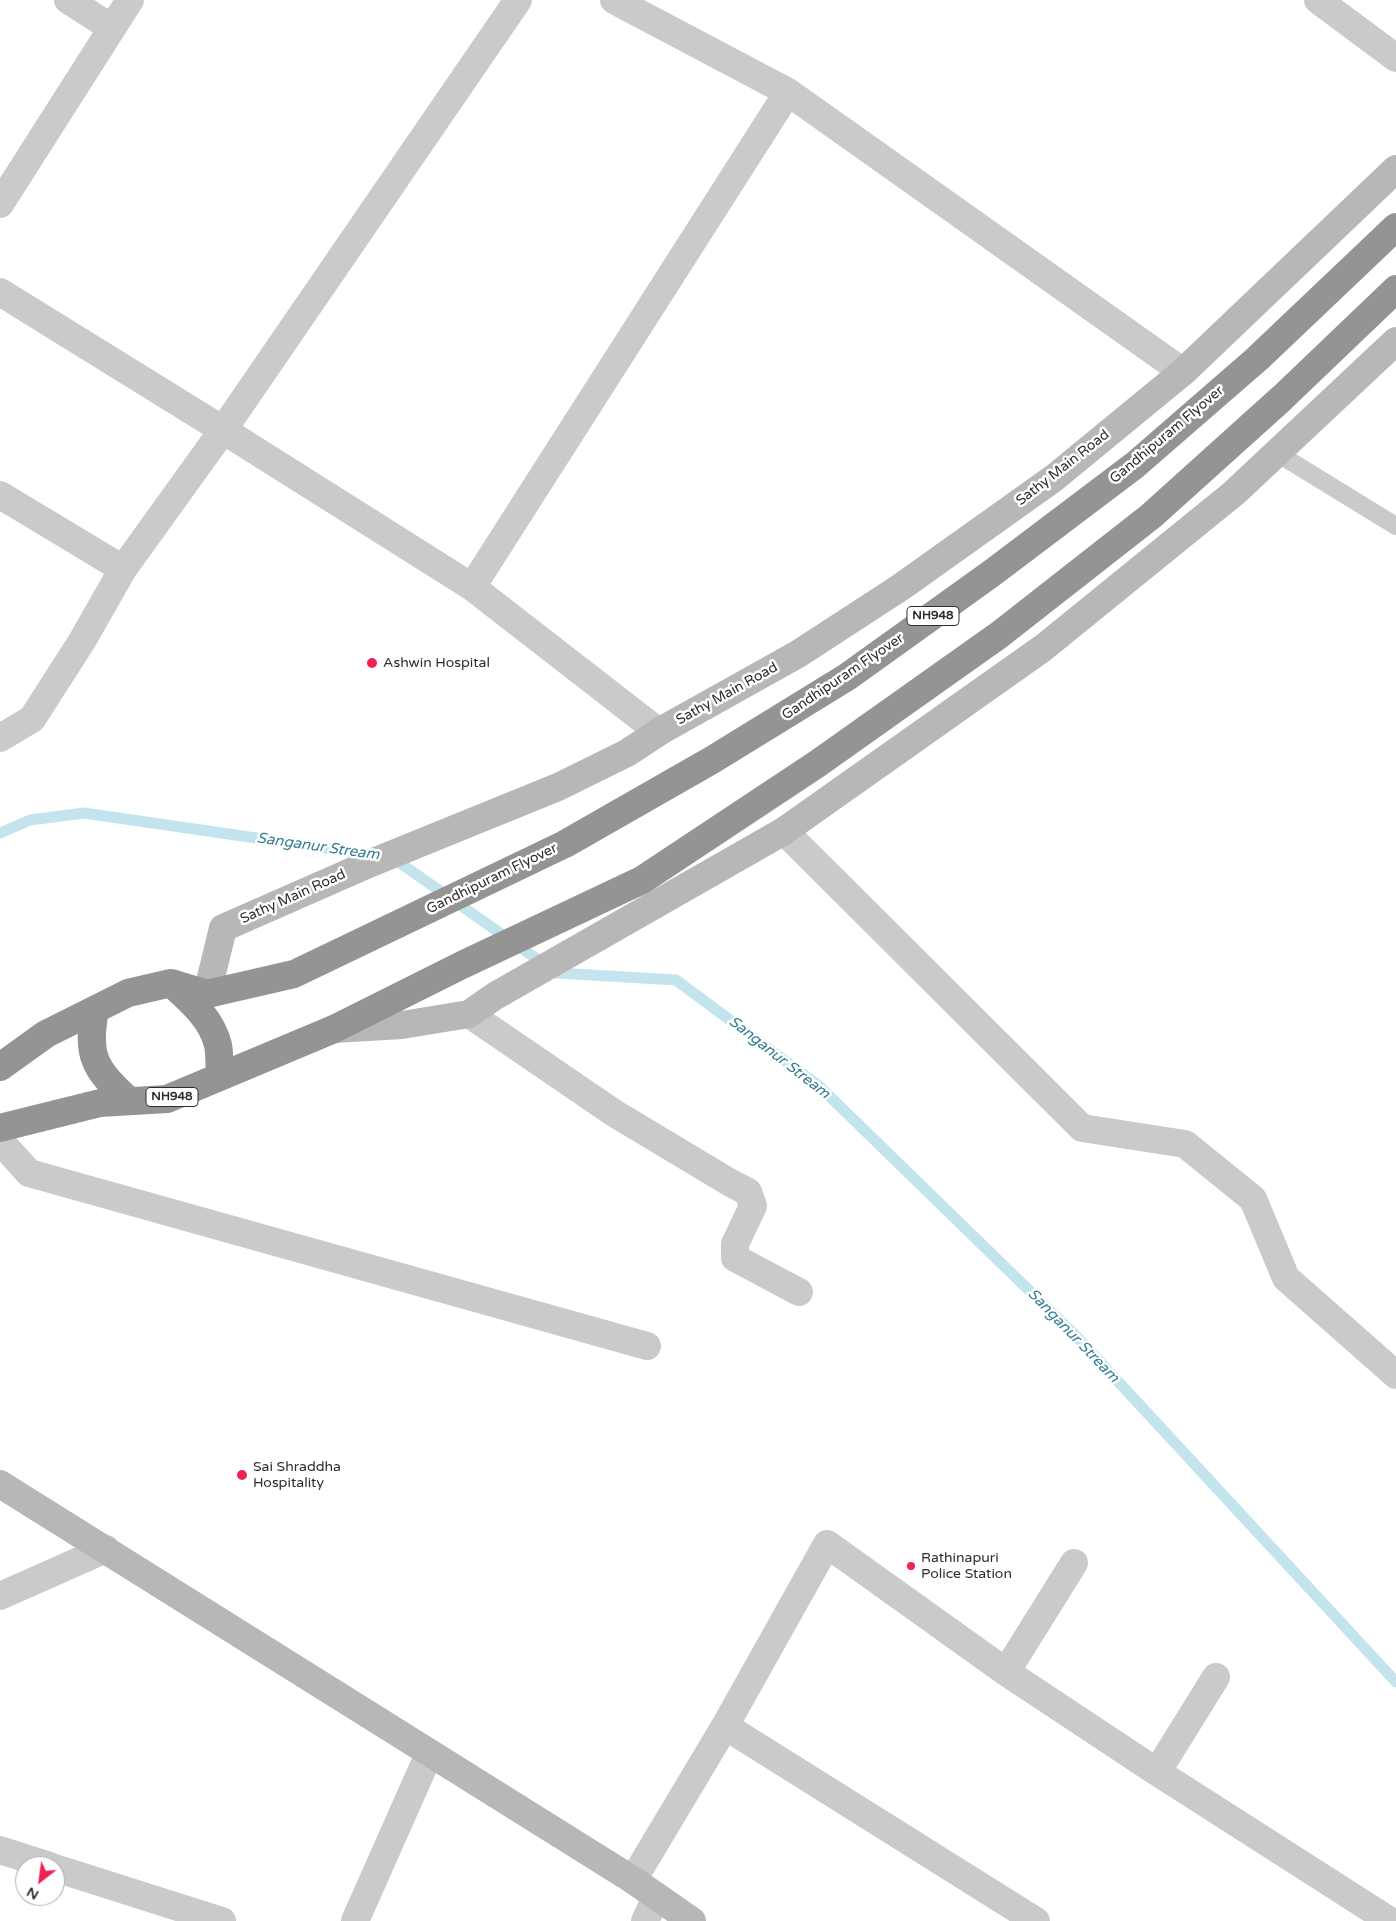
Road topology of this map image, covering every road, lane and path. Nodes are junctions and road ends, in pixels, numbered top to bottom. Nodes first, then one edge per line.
1 (68, 0) edge
2 (130, 0) edge
3 (518, 0) edge
4 (614, 0) edge
5 (1318, 0) edge
6 (112, 28) junction
7 (1396, 58) edge
8 (788, 92) junction
9 (1396, 169) edge
10 (0, 204) edge
11 (1396, 227) edge
12 (1396, 289) edge
13 (0, 292) edge
14 (1396, 341) edge
15 (1183, 372) junction
16 (223, 430) junction
17 (1277, 453) junction
18 (0, 494) edge
19 (1396, 526) edge
20 (124, 569) junction
21 (472, 587) junction
22 (662, 730) junction
23 (0, 738) edge
24 (784, 831) junction
25 (171, 983) junction
26 (206, 994) junction
27 (95, 1010) junction
28 (469, 1014) junction
29 (334, 1029) junction
30 (0, 1067) edge
31 (220, 1076) junction
32 (129, 1101) junction
33 (0, 1128) edge
34 (0, 1140) edge
35 (799, 1292) dead end
36 (647, 1346) dead end
37 (1396, 1375) edge
38 (0, 1484) edge
39 (106, 1549) junction
40 (1074, 1563) dead end
41 (0, 1596) edge
42 (1006, 1672) junction
43 (1216, 1678) dead end
44 (725, 1726) junction
45 (429, 1754) junction
46 (1157, 1772) junction
47 (0, 1850) edge
48 (19, 1856) edge
49 (65, 1871) edge
50 (633, 1880) junction
51 (651, 1909) edge
52 (222, 1921) edge
53 (355, 1921) edge
54 (692, 1921) edge
55 (1036, 1921) edge
56 (1390, 1921) edge

1 - 6 street
2 - 6 street
3 - 16 street
4 - 8 street
5 - 7 street
6 - 10 street
8 - 15 street
8 - 21 street
9 - 15 street, Sathy Main Road
11 - 26 highway, Gandhipuram Flyover / NH948
12 - 29 highway, NH948
13 - 16 street
14 - 17 street
15 - 22 street, Sathy Main Road
16 - 20 street
16 - 21 street
17 - 19 lane
17 - 24 street
18 - 20 street
20 - 23 street
21 - 22 street
22 - 26 street, Sathy Main Road
24 - 28 street
24 - 37 street
25 - 26 highway
25 - 27 highway
25 - 31 highway
27 - 30 highway
27 - 32 highway
28 - 29 street
28 - 35 street
29 - 31 highway, NH948
31 - 32 highway, NH948
32 - 33 highway, NH948
34 - 36 street
38 - 39 street
39 - 41 street
39 - 45 street
40 - 42 street
42 - 44 street
42 - 46 street
43 - 46 street
44 - 50 street
44 - 55 street
45 - 50 street
45 - 53 street
46 - 56 street
47 - 48 street
49 - 52 street
50 - 51 street
51 - 54 street

